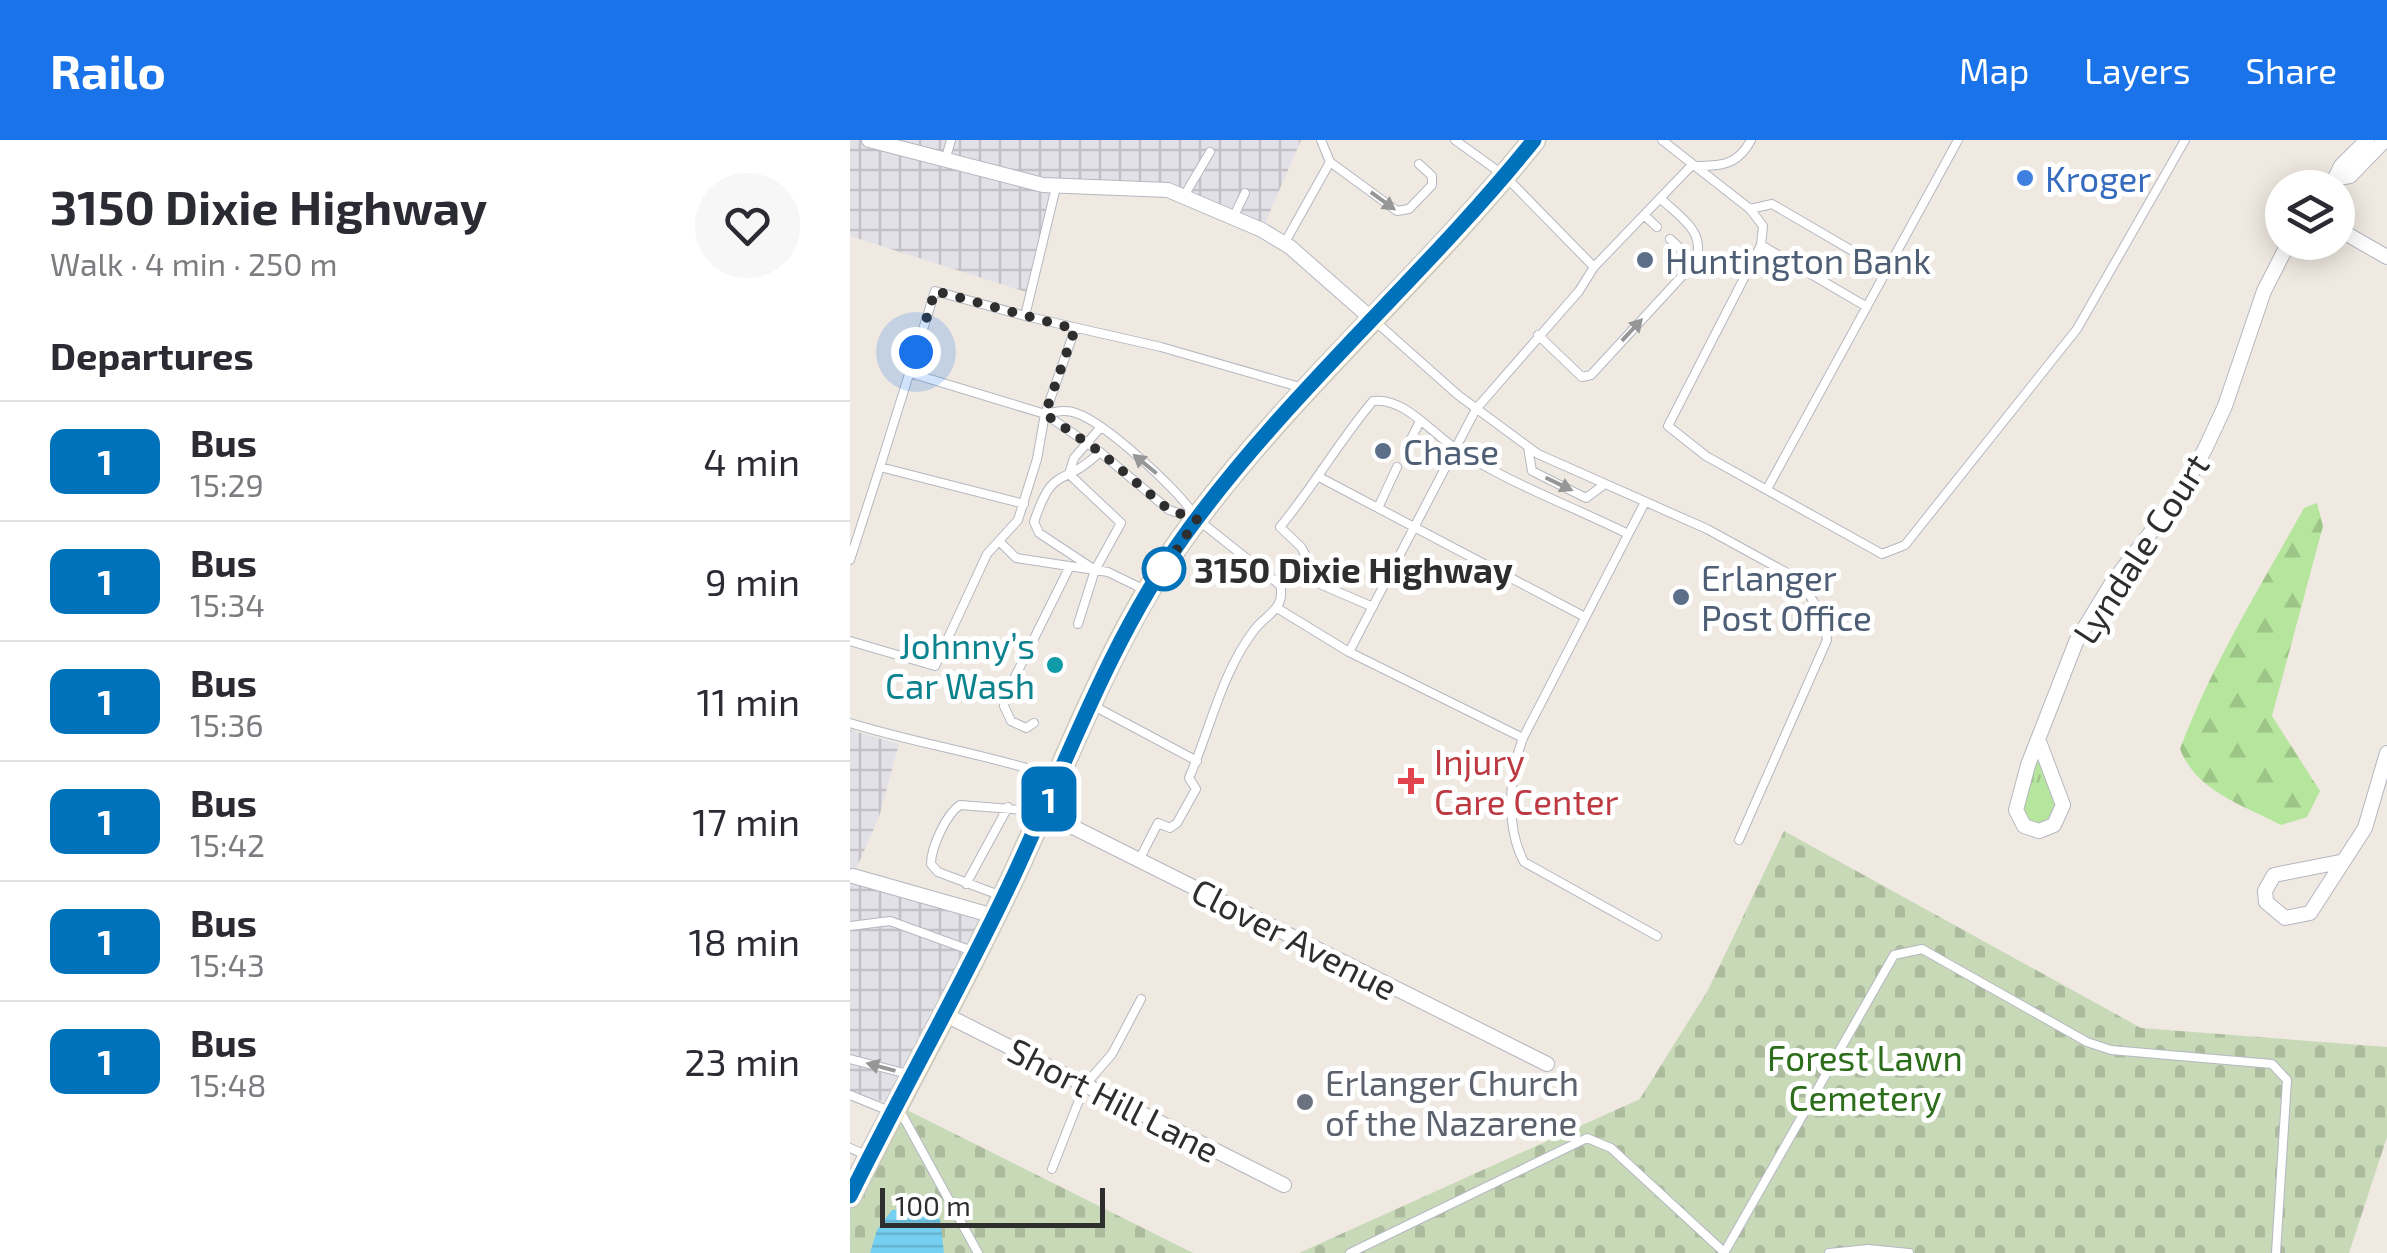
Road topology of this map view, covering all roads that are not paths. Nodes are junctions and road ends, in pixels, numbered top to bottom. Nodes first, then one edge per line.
1 (869, 140) edge
2 (951, 140) edge
3 (1321, 140) edge
4 (1534, 140) edge
5 (1662, 140) edge
6 (1751, 140) edge
7 (1958, 140) edge
8 (2185, 140) edge
9 (2367, 140) edge
10 (2385, 140) edge
11 (1461, 141) edge
12 (1210, 152) dead end
13 (946, 161) junction
14 (1330, 162) junction
15 (1419, 164) dead end
16 (1691, 166) junction
17 (2339, 170) edge
18 (2355, 171) edge
19 (1505, 176) junction
20 (1057, 185) junction
21 (1245, 193) dead end
22 (1184, 197) junction
23 (1660, 198) junction
24 (1750, 209) junction
25 (1644, 215) junction
26 (1232, 220) junction
27 (1656, 226) dead end
28 (2355, 238) edge
29 (1670, 239) dead end
30 (1284, 244) junction
31 (1760, 245) junction
32 (2387, 256) edge
33 (2280, 260) edge
34 (1695, 262) junction
35 (1594, 267) junction
36 (1886, 270) junction
37 (1867, 307) junction
38 (1025, 316) junction
39 (1373, 320) junction
40 (1075, 329) junction
41 (1538, 335) junction
42 (910, 373) junction
43 (1308, 390) junction
44 (1476, 409) junction
45 (1045, 414) junction
46 (1420, 421) junction
47 (1100, 428) junction
48 (1088, 443) junction
49 (1406, 447) dead end
50 (1528, 447) junction
51 (1455, 448) junction
52 (1100, 452) junction
53 (880, 467) junction
54 (1397, 467) dead end
55 (1069, 474) junction
56 (1321, 478) junction
57 (1605, 484) junction
58 (1767, 489) junction
59 (1644, 502) junction
60 (1024, 504) junction
61 (1378, 508) junction
62 (1197, 519) junction
63 (1414, 528) junction
64 (1628, 534) junction
65 (999, 541) junction
66 (850, 560) edge
67 (1070, 566) junction
68 (1095, 570) junction
69 (1149, 592) junction
70 (1372, 607) junction
71 (1277, 608) junction
72 (1585, 617) junction
73 (1078, 624) dead end
74 (850, 641) edge
75 (1349, 652) junction
76 (1092, 705) junction
77 (850, 723) edge
78 (1034, 723) dead end
79 (1522, 738) junction
80 (2040, 744) junction
81 (2387, 753) edge
82 (1197, 761) junction
83 (1059, 778) junction
84 (1008, 807) junction
85 (1043, 812) junction
86 (1738, 840) dead end
87 (1139, 860) junction
88 (2340, 862) junction
89 (853, 876) dead end
90 (966, 884) junction
91 (999, 906) junction
92 (850, 926) edge
93 (1657, 936) dead end
94 (975, 952) junction
95 (1141, 999) dead end
96 (944, 1014) junction
97 (850, 1058) edge
98 (1547, 1064) dead end
99 (912, 1075) junction
100 (1085, 1085) junction
101 (850, 1095) edge
102 (895, 1109) junction
103 (860, 1153) edge
104 (1052, 1169) dead end
105 (1284, 1185) dead end
106 (850, 1196) edge
107 (978, 1253) edge
108 (1350, 1253) edge
109 (1724, 1253) edge
110 (1829, 1253) edge
111 (1909, 1253) edge
112 (2276, 1253) edge

1 - 13 street
2 - 13 lane
3 - 14 lane
4 - 19 main road
5 - 16 lane
6 - 16 lane
7 - 36 lane
8 - 58 lane
9 - 17 street
10 - 18 street
11 - 19 lane
12 - 22 lane
13 - 20 street
14 -> 15 lane
14 - 30 lane
16 - 23 lane
16 - 24 lane
19 - 35 lane
19 - 39 main road
20 - 22 street
20 - 38 lane
21 - 26 lane
22 - 26 street
23 - 25 lane
23 - 34 lane
24 - 31 lane
24 - 36 lane
25 - 27 lane
25 - 35 lane
26 - 30 street
28 - 32 street
29 - 34 lane
30 - 39 street
31 - 37 lane
31 - 58 lane
33 - 80 street, Lyndale Court
41 -> 34 lane
35 - 41 lane
36 - 37 lane
37 - 58 lane
38 - 40 lane
38 - 42 lane
39 - 43 main road
39 - 44 lane
40 - 43 lane
40 - 45 lane
41 - 44 lane
42 - 45 lane
42 - 53 lane
43 - 62 main road
44 - 50 lane
44 - 51 lane
45 - 47 lane
45 - 48 lane
45 - 60 lane
46 - 49 lane
46 - 51 lane
46 - 56 lane
47 - 48 lane
62 -> 47 lane
48 - 52 lane
48 - 55 lane
50 - 57 lane
50 -> 57 lane
51 - 63 lane
51 - 64 lane
52 - 55 lane
52 - 62 lane
53 - 60 lane
53 - 66 lane
54 - 61 lane
55 - 68 lane
55 - 68 lane
56 - 61 lane
56 - 70 lane
57 - 59 lane
59 - 64 lane
59 - 86 lane
60 - 65 lane
61 - 63 lane
62 - 69 main road
62 - 71 lane
63 - 70 lane
63 - 72 lane
64 - 72 lane
65 - 67 lane
65 - 74 lane
67 - 68 lane
67 - 78 lane
68 - 69 lane
68 - 73 lane
69 - 76 main road
70 - 75 lane
71 - 75 lane
71 - 82 lane
72 - 79 lane
75 - 79 lane
76 - 82 lane
76 - 83 main road
77 - 83 lane
79 - 93 lane
80 - 80 street, Lyndale Court
81 - 88 street
82 - 87 lane
83 - 85 main road
84 - 85 lane
84 - 90 lane
84 - 90 lane
85 - 87 street, Clover Avenue
85 - 91 main road
87 - 98 street, Clover Avenue
88 - 88 street
89 - 91 street
90 - 91 lane
91 - 94 main road
92 - 94 lane
94 - 96 main road
95 - 100 lane
96 - 99 main road
96 - 100 street, Short Hill Lane
99 -> 97 lane
99 - 102 main road
100 - 104 lane
100 - 105 street, Short Hill Lane
101 - 102 lane
102 - 103 main road
102 - 107 lane
103 - 106 main road
108 - 109 lane
109 - 112 lane
110 - 111 lane

